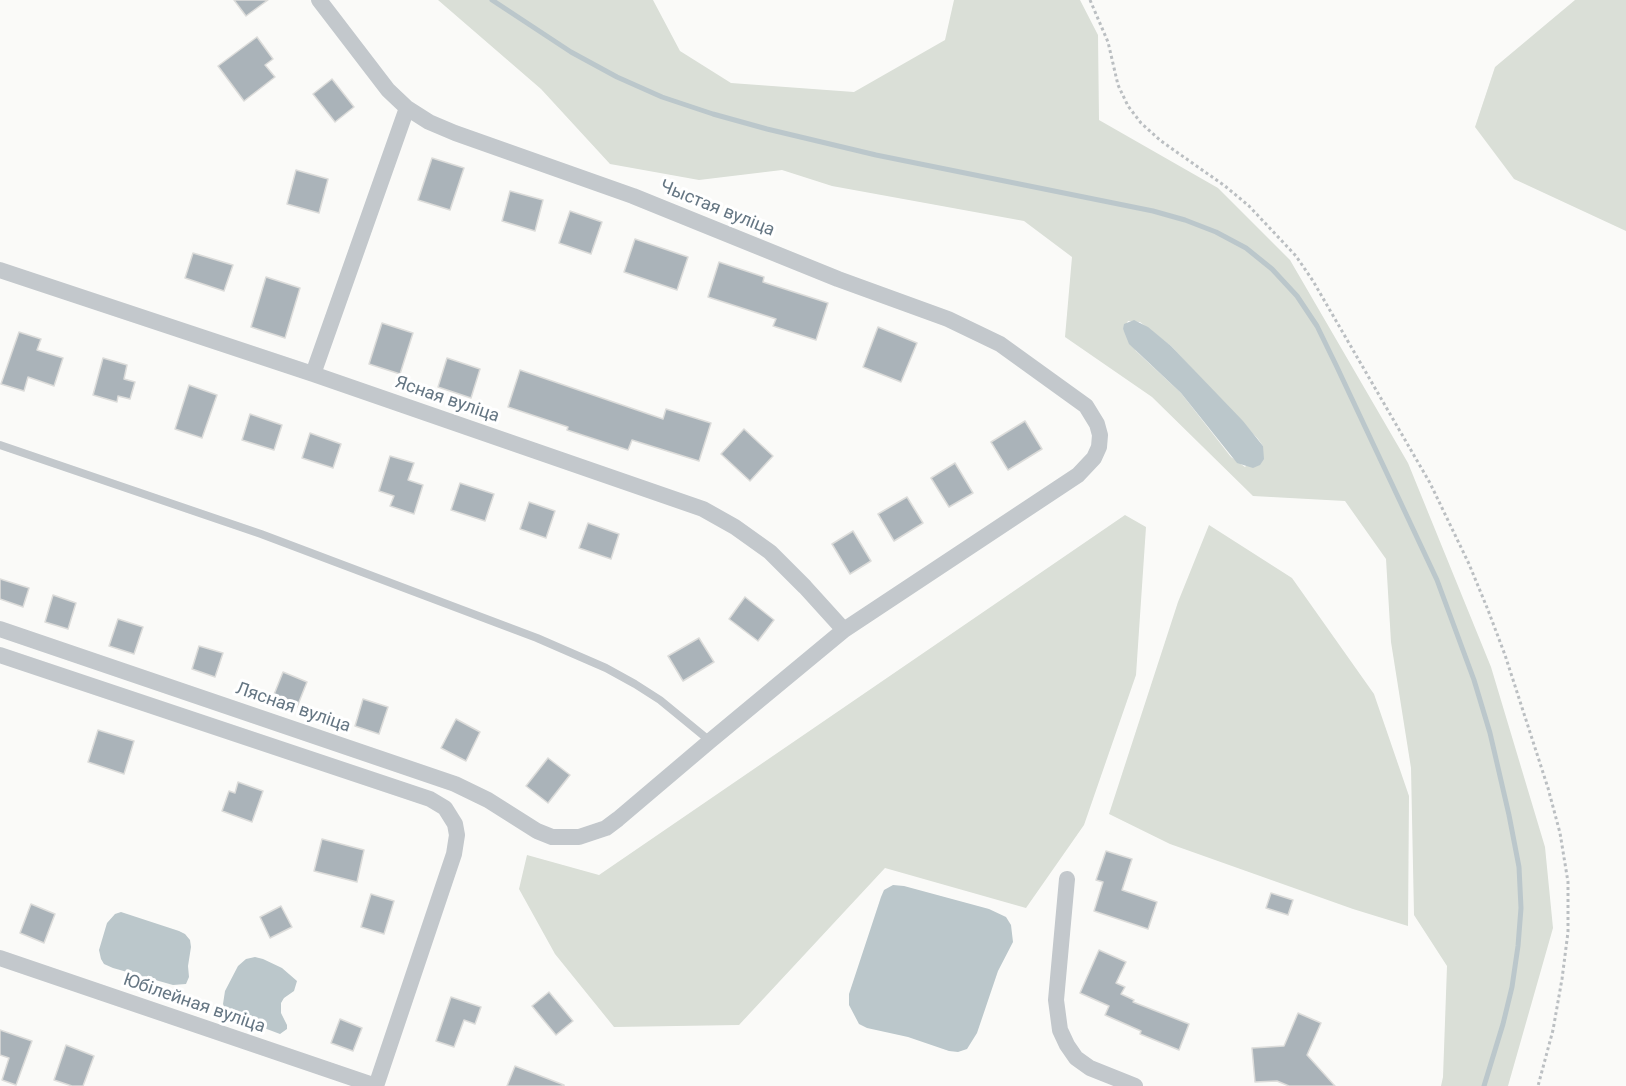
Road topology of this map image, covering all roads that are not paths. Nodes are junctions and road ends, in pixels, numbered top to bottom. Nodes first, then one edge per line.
1 (319, 0) edge
2 (407, 108) junction
3 (0, 270) edge
4 (313, 374) junction
5 (0, 446) edge
6 (0, 629) edge
7 (844, 630) junction
8 (0, 655) edge
9 (710, 741) junction
10 (1067, 879) dead end
11 (0, 958) edge
12 (376, 1086) edge
13 (1135, 1086) edge

1 - 2 street, Чыстая вуліца
2 - 4 street
2 - 7 street, Чыстая вуліца
3 - 4 street, Ясная вуліца
4 - 7 street, Ясная вуліца
5 - 9 lane
6 - 9 street, Лясная вуліца
7 - 9 street
8 - 12 street
10 - 13 street
11 - 12 street, Юбілейная вуліца

